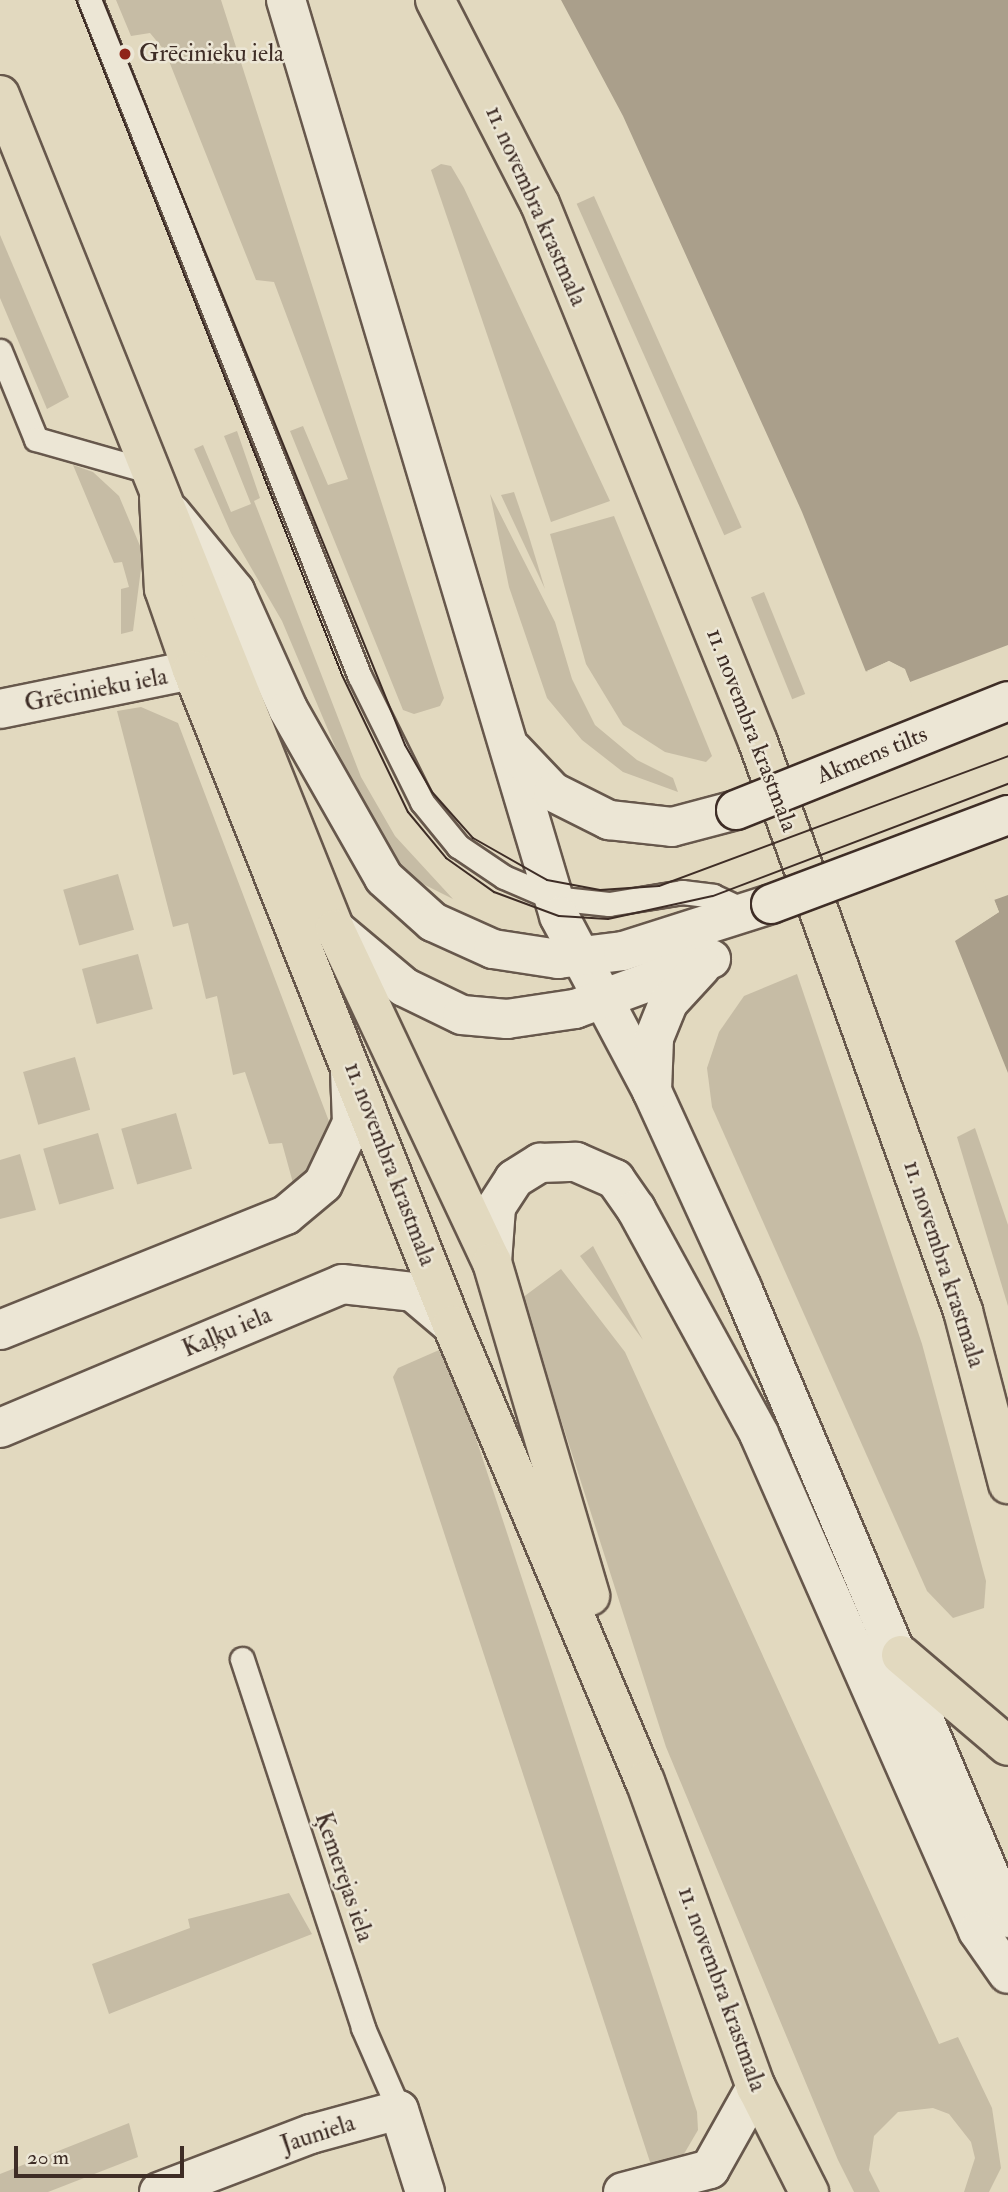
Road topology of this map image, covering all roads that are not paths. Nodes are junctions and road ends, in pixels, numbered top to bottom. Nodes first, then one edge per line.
1 (90, 0) edge
2 (286, 0) edge
3 (435, 0) edge
4 (0, 96) edge
5 (0, 351) edge
6 (155, 485) junction
7 (192, 670) junction
8 (1008, 701) edge
9 (0, 709) edge
10 (509, 746) junction
11 (736, 810) joint
12 (1008, 815) edge
13 (553, 898) junction
14 (760, 909) junction
15 (335, 929) junction
16 (580, 956) junction
17 (711, 958) junction
18 (603, 998) junction
19 (350, 1059) junction
20 (652, 1091) junction
21 (492, 1262) junction
22 (452, 1325) junction
23 (0, 1330) edge
24 (0, 1428) edge
25 (1008, 1484) edge
26 (901, 1655) junction
27 (242, 1659) dead end
28 (1008, 1746) edge
29 (645, 1781) junction
30 (1008, 1917) edge
31 (1008, 1974) edge
32 (756, 2087) junction
33 (399, 2110) junction
34 (159, 2192) edge
35 (425, 2192) edge
36 (624, 2192) edge
37 (809, 2192) edge

1 - 13 lane
2 - 10 main road, 11. novembra krastmala
3 - 25 main road, 11. novembra krastmala
4 - 6 main road, 11. novembra krastmala
5 - 6 lane
6 - 7 main road, 11. novembra krastmala
6 - 15 main road, 11. novembra krastmala
6 - 16 main road, 11. novembra krastmala
7 - 9 main road, Grēcinieku iela
7 - 19 main road, 11. novembra krastmala
8 - 11 main road, Akmens tilts, bridge
10 - 11 main road, 11. novembra krastmala
10 - 13 main road, 11. novembra krastmala
12 - 14 main road, bridge
13 - 14 lane
13 - 16 main road, 11. novembra krastmala
14 - 16 main road, 11. novembra krastmala
14 - 17 main road, 11. novembra krastmala
15 - 18 main road
15 - 21 main road, 11. novembra krastmala
16 - 18 main road, 11. novembra krastmala
17 - 18 main road
17 - 20 main road, 11. novembra krastmala
18 - 20 main road, 11. novembra krastmala
19 - 22 main road, 11. novembra krastmala
19 - 23 main road
20 - 26 main road, 11. novembra krastmala
21 - 29 main road, 11. novembra krastmala
21 - 31 main road
22 - 24 main road, Kaļķu iela
22 - 29 main road, 11. novembra krastmala
26 - 28 main road
26 - 30 main road, 11. novembra krastmala
27 - 33 lane, Ķemerejas iela
29 - 32 main road, 11. novembra krastmala
32 - 36 main road
32 - 37 main road, 11. novembra krastmala
33 - 34 main road, Jauniela
33 - 35 main road

